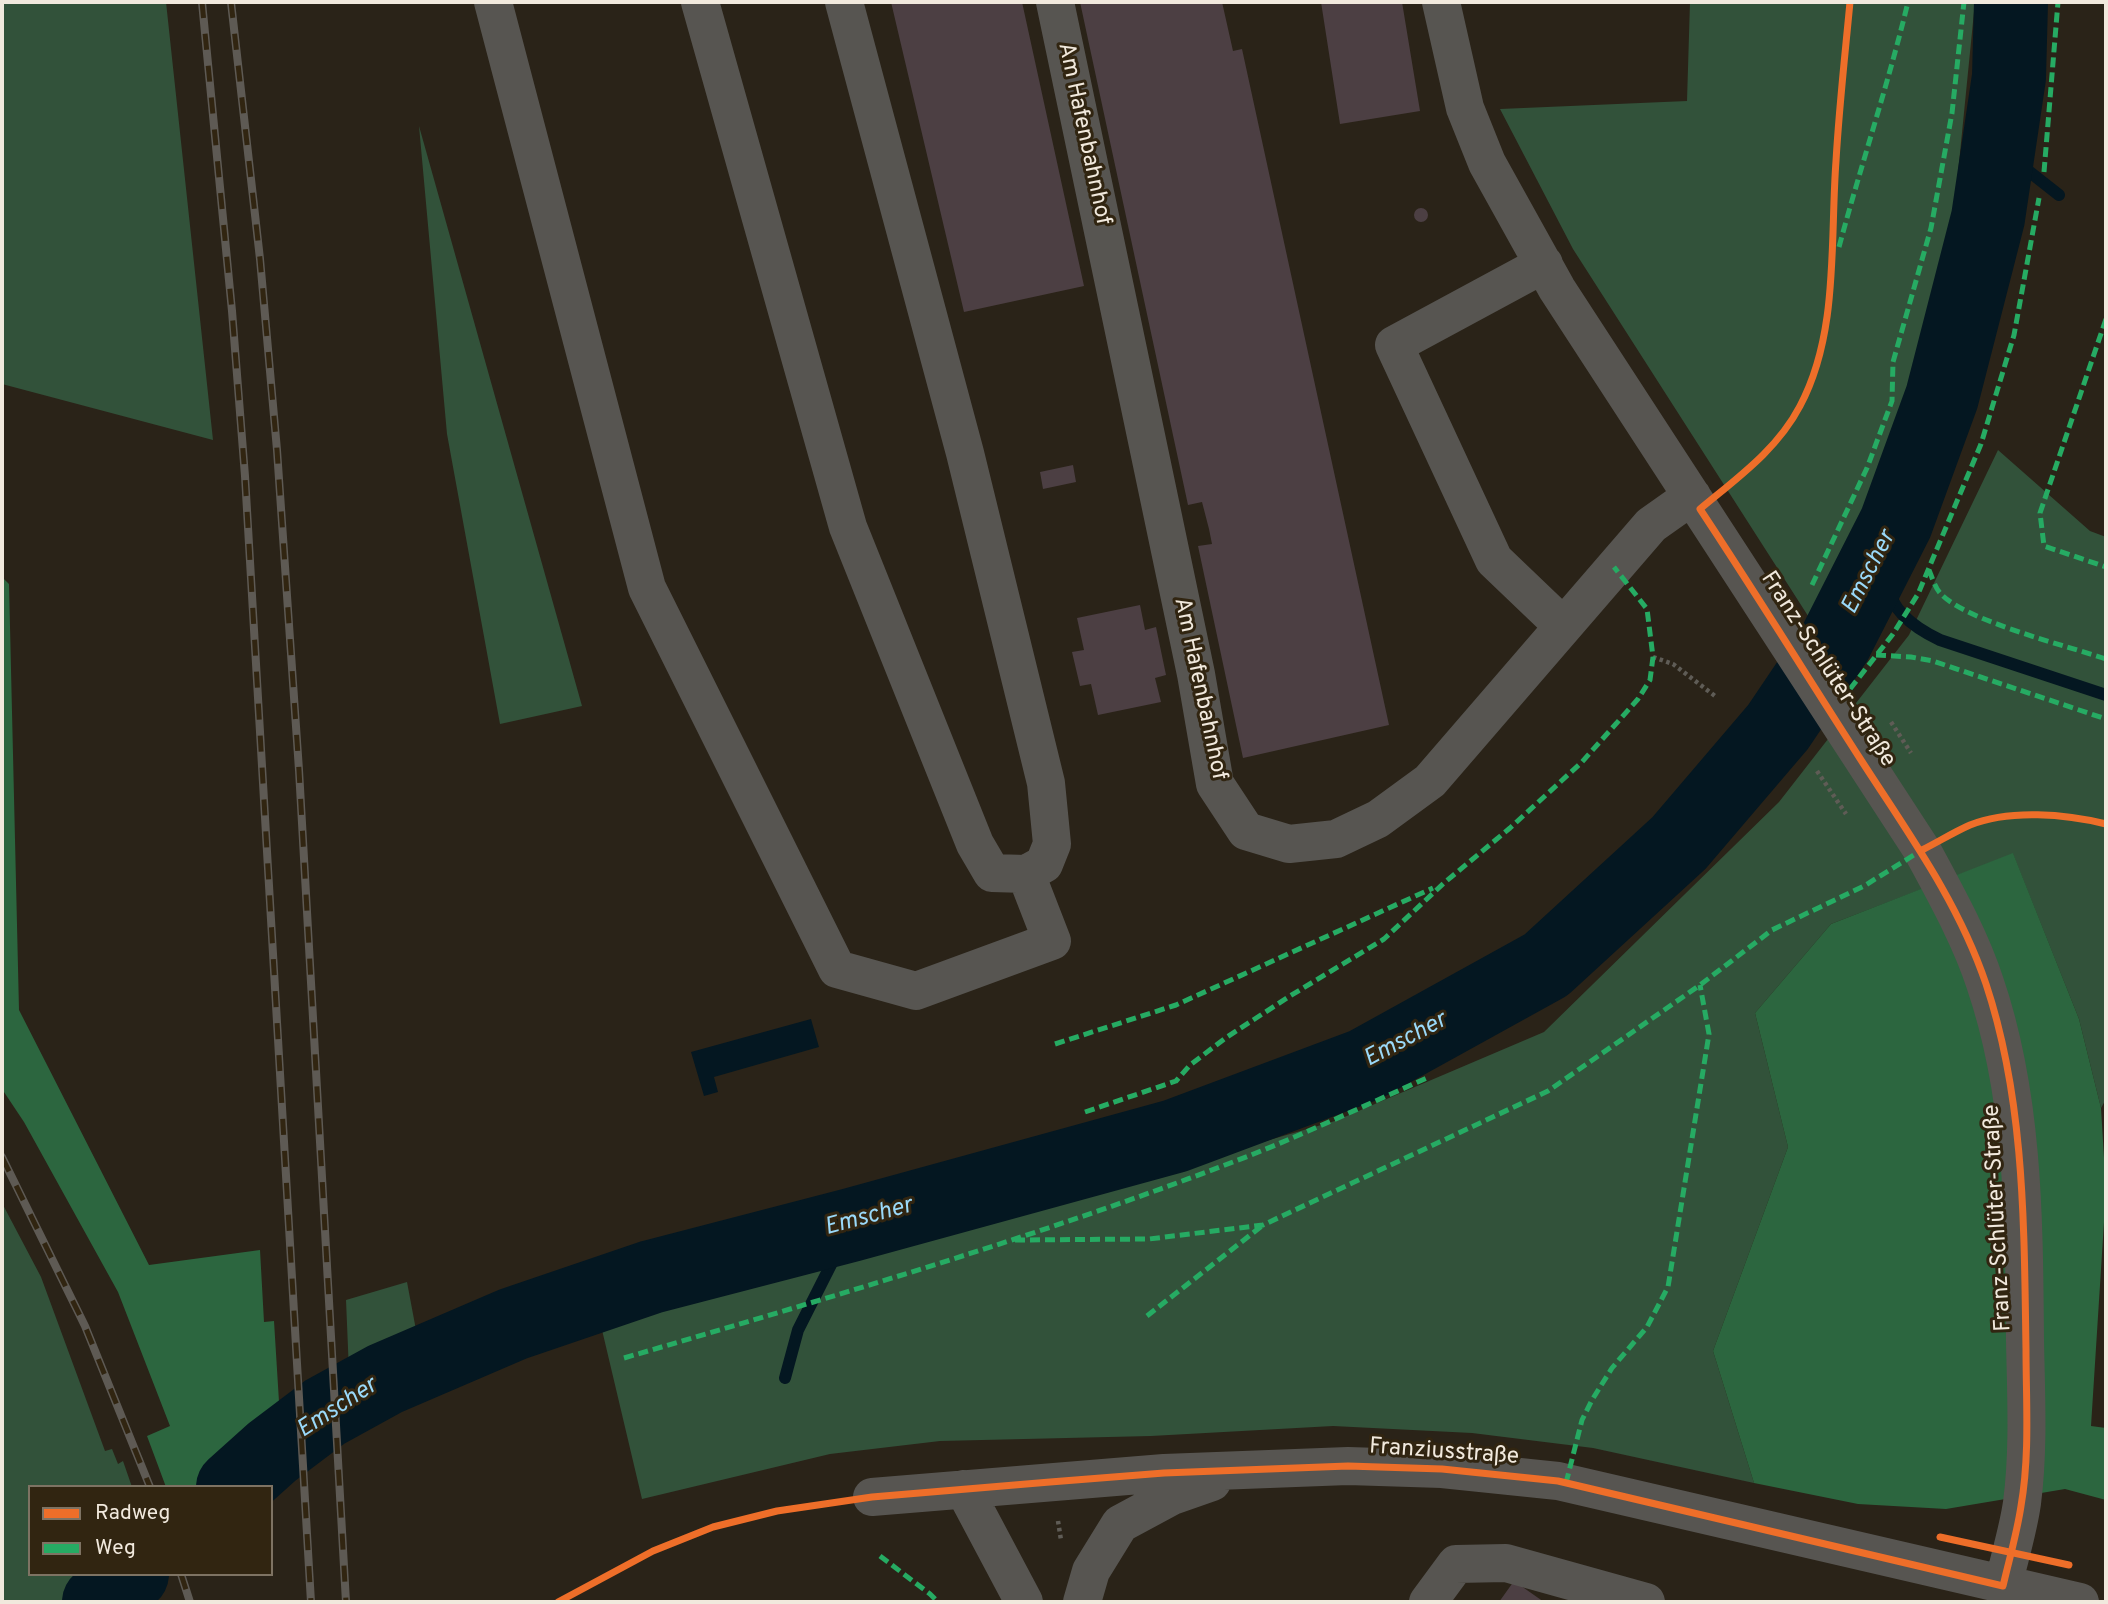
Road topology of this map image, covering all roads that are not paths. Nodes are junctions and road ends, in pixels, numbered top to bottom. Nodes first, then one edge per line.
1 (493, 2) edge
2 (699, 2) edge
3 (844, 2) edge
4 (1055, 2) edge
5 (1441, 2) edge
6 (1544, 264) junction
7 (1692, 496) junction
8 (1563, 626) junction
9 (1026, 874) junction
10 (1168, 1485) junction
11 (964, 1489) junction
12 (872, 1497) dead end
13 (2003, 1586) junction
14 (1024, 1602) edge
15 (1082, 1602) edge
16 (1428, 1602) edge
17 (1646, 1602) edge
18 (2080, 1602) edge

1 - 9 street
2 - 9 street
3 - 9 street
4 - 8 street, Am Hafenbahnhof
5 - 6 street, Franz-Schlüter-Straße
6 - 7 street, Franz-Schlüter-Straße
6 - 8 street
7 - 8 street, Am Hafenbahnhof
7 - 13 street, Franz-Schlüter-Straße
10 - 11 street, Franziusstraße
10 - 13 street, Franziusstraße
10 - 15 street
11 - 12 street, Franziusstraße
11 - 14 street
13 - 18 street, Franziusstraße
16 - 17 street

